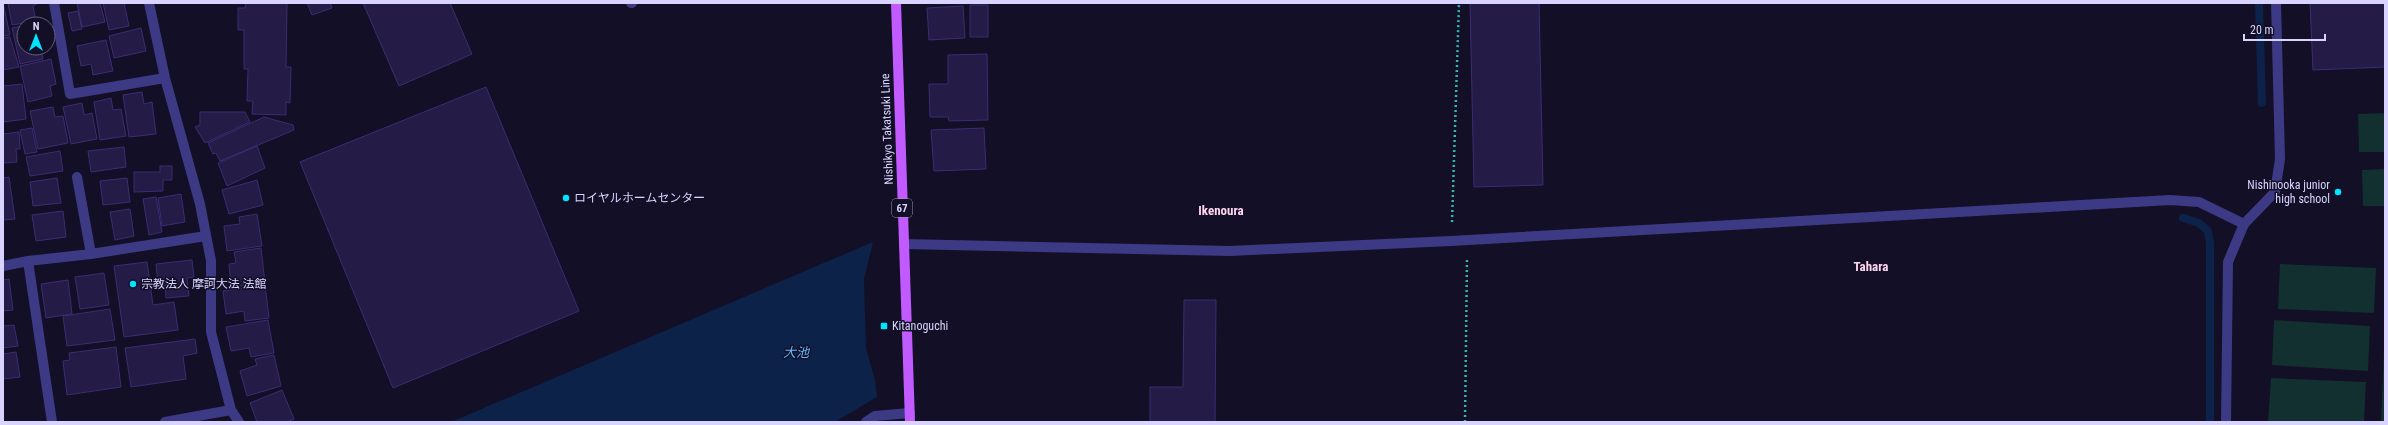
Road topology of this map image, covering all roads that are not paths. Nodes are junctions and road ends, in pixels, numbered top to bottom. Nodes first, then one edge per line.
1 (54, 3) edge
2 (149, 3) edge
3 (896, 3) edge
4 (2276, 3) edge
5 (165, 78) junction
6 (77, 177) dead end
7 (2244, 224) junction
8 (206, 236) junction
9 (904, 244) junction
10 (91, 254) junction
11 (28, 262) junction
12 (3, 266) edge
13 (232, 410) junction
14 (910, 418) edge
15 (52, 422) edge
16 (165, 422) edge
17 (239, 422) edge
18 (866, 422) edge
19 (2226, 422) edge

1 - 5 street
2 - 5 street
3 - 9 main road, Nishikyo Takatsuki Line / 67
4 - 7 street
5 - 8 street
6 - 10 street
7 - 9 street
7 - 19 street
8 - 10 street
8 - 13 street
9 - 14 main road, Nishikyo Takatsuki Line / 67
10 - 11 street
11 - 12 street
11 - 15 street
13 - 16 street
13 - 17 street
14 - 18 street

